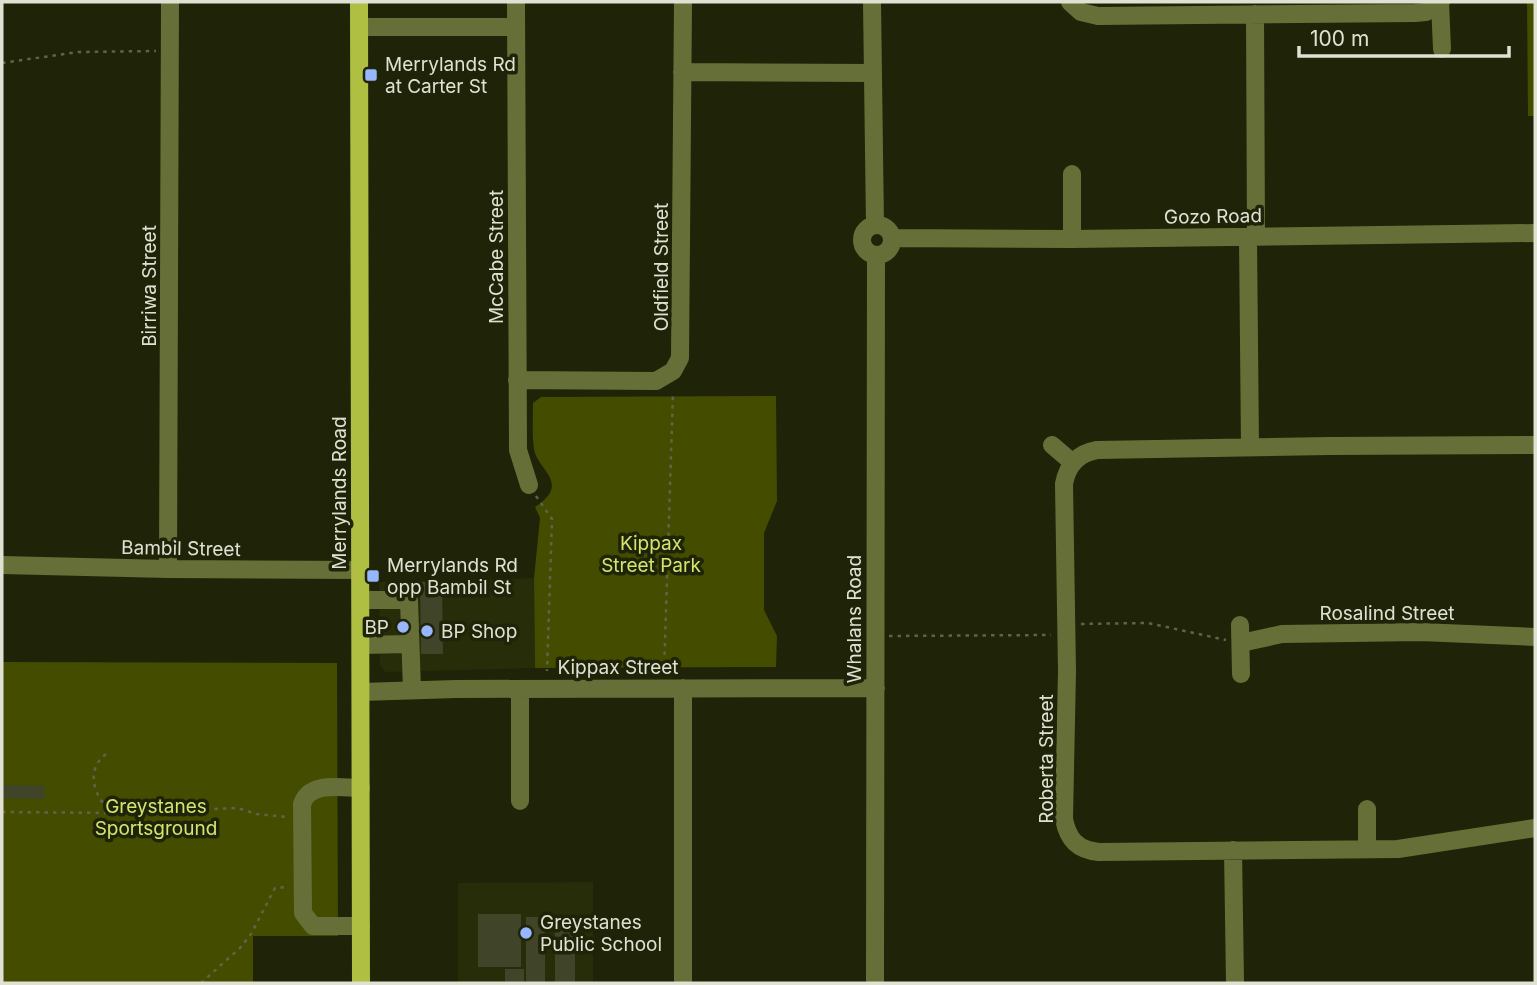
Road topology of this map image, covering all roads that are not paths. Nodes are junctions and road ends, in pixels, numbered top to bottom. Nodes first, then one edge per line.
1 (170, 2) edge
2 (359, 2) edge
3 (516, 2) edge
4 (683, 2) edge
5 (872, 2) edge
6 (1440, 2) edge
7 (1069, 8) edge
8 (1255, 14) junction
9 (359, 27) junction
10 (516, 27) junction
11 (1441, 49) dead end
12 (682, 72) junction
13 (872, 73) junction
14 (1072, 174) dead end
15 (876, 225) junction
16 (1535, 233) edge
17 (1252, 237) junction
18 (892, 238) junction
19 (1072, 239) junction
20 (876, 255) junction
21 (517, 380) junction
22 (1052, 445) dead end
23 (1535, 445) edge
24 (1250, 447) junction
25 (1073, 463) junction
26 (529, 485) road end
27 (2, 565) edge
28 (169, 569) junction
29 (360, 570) junction
30 (361, 600) junction
31 (1535, 637) edge
32 (410, 644) junction
33 (361, 645) junction
34 (1241, 674) dead end
35 (683, 688) junction
36 (876, 688) junction
37 (520, 689) junction
38 (412, 690) junction
39 (361, 692) junction
40 (361, 788) junction
41 (520, 801) dead end
42 (1367, 809) dead end
43 (1535, 828) edge
44 (1367, 849) junction
45 (1233, 850) junction
46 (361, 926) junction
47 (361, 983) edge
48 (683, 983) edge
49 (875, 983) edge
50 (1235, 983) edge

1 - 28 street, Birriwa Street
2 - 9 main road, Merrylands Road
3 - 10 street
4 - 12 street, Oldfield Street
5 - 13 street
6 - 8 street
6 - 11 street
7 - 8 street
8 - 17 street
9 - 10 street
9 - 29 main road, Merrylands Road
10 - 21 street, McCabe Street
12 - 13 street
12 - 21 street, Oldfield Street
13 - 15 street
14 - 19 street
15 - 18 street
15 - 20 street
16 - 17 street, Gozo Road
17 - 19 street, Gozo Road
17 - 24 street
18 - 19 street, Gozo Road
18 - 20 street
20 - 36 street, Whalans Road
21 - 26 street, McCabe Street
22 - 25 street
23 - 24 street
24 - 25 street
25 - 45 street, Roberta Street
27 - 28 street, Bambil Street
28 - 29 street, Bambil Street
29 - 30 main road, Merrylands Road
30 - 32 street
30 - 33 main road, Merrylands Road
31 - 34 street, Rosalind Street
32 - 33 street
32 - 38 street
33 - 39 main road, Merrylands Road
35 - 36 street, Kippax Street
35 - 37 street, Kippax Street
35 - 48 street
36 - 49 street, Whalans Road
37 - 38 street, Kippax Street
37 - 41 street
38 - 39 street, Kippax Street
39 - 40 main road, Merrylands Road
40 - 46 main road, Merrylands Road
40 - 46 street
42 - 44 street
43 - 44 street, Roberta Street
44 - 45 street, Roberta Street
45 - 50 street
46 - 47 main road, Merrylands Road

